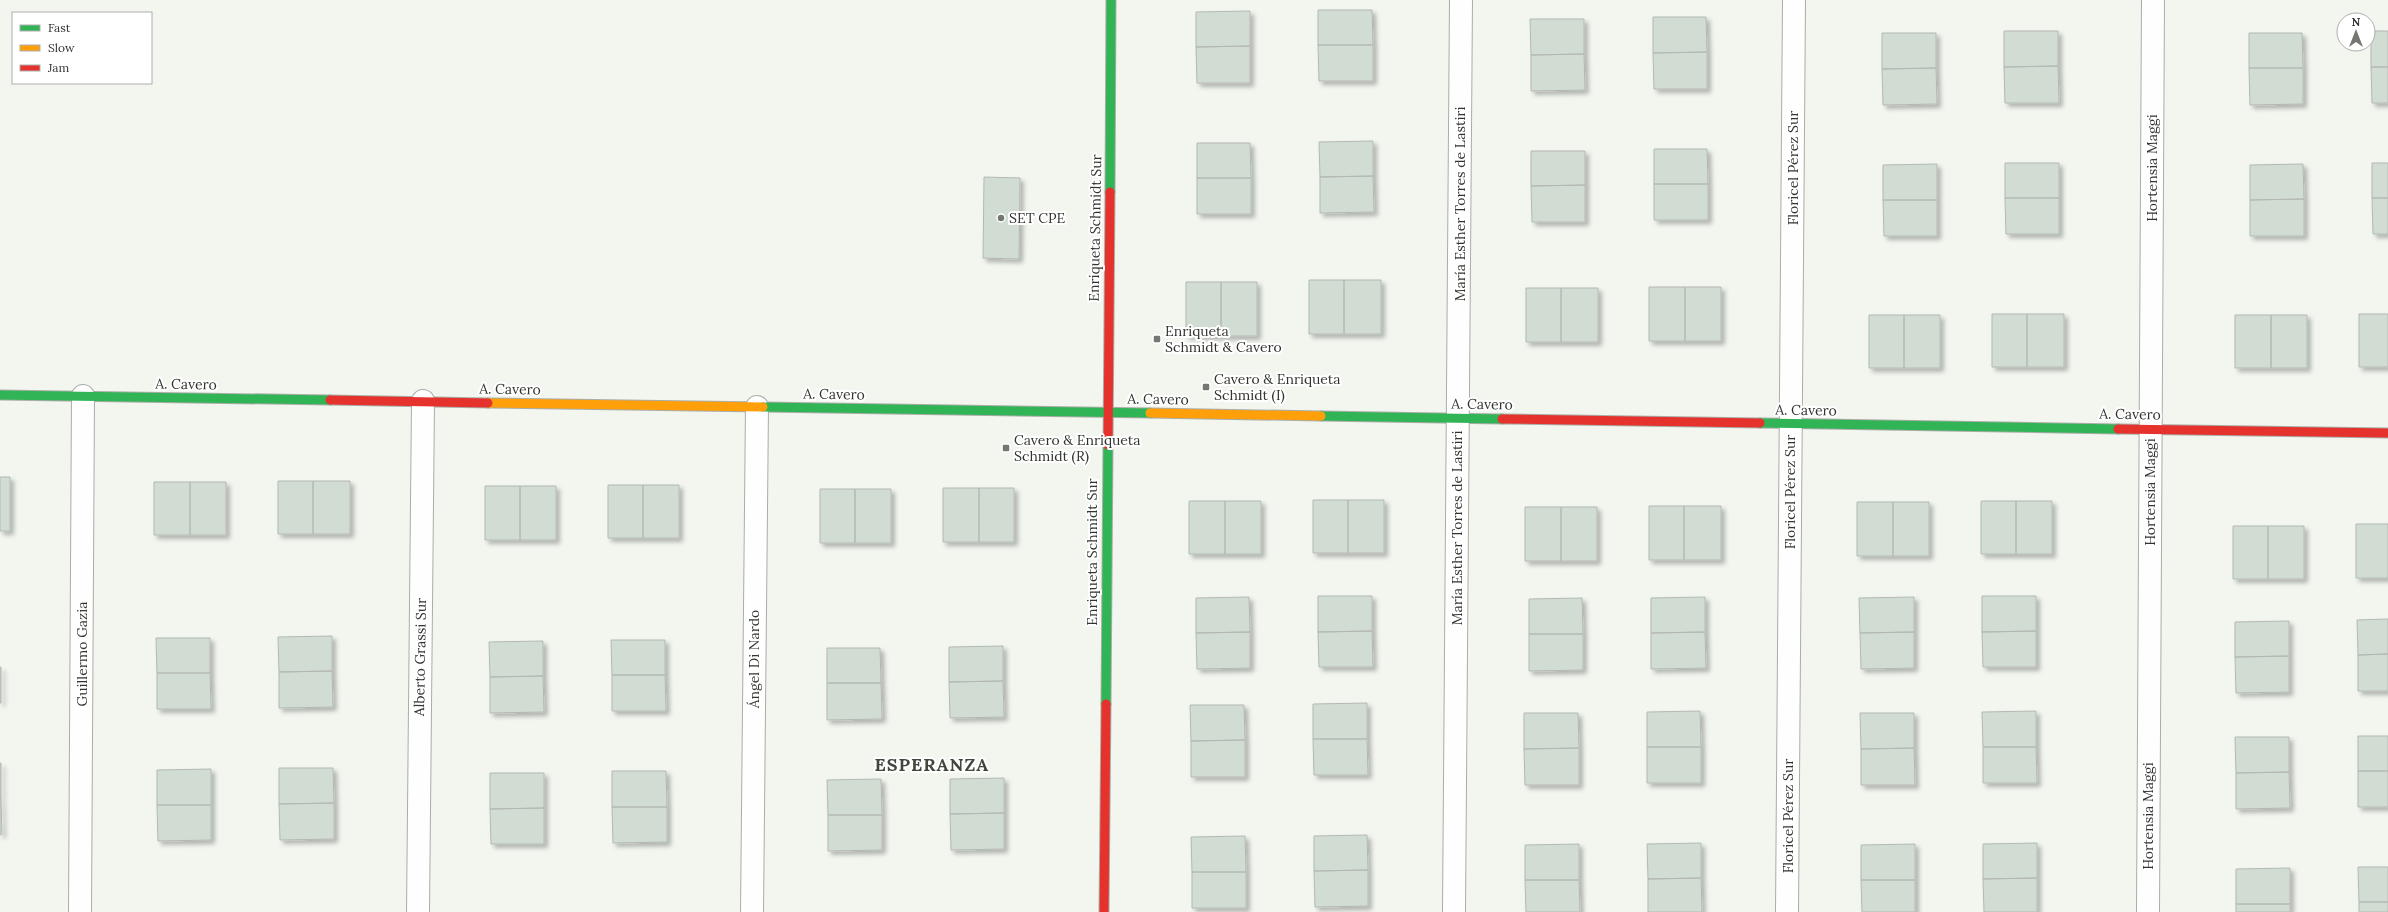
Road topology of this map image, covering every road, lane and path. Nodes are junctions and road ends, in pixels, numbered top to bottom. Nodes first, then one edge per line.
1 (1111, 0) edge
2 (1461, 0) edge
3 (1794, 0) edge
4 (2153, 0) edge
5 (0, 395) edge
6 (83, 396) junction
7 (423, 401) junction
8 (757, 407) junction
9 (1107, 412) junction
10 (1458, 418) junction
11 (1791, 423) junction
12 (2151, 429) junction
13 (2388, 433) edge
14 (80, 912) edge
15 (418, 912) edge
16 (752, 912) edge
17 (1104, 912) edge
18 (1454, 912) edge
19 (1787, 912) edge
20 (2148, 912) edge

1 - 9 street, Enriqueta Schmidt Sur
2 - 10 street, María Esther Torres de Lastiri
3 - 11 street, Floricel Pérez Sur
4 - 12 street, Hortensia Maggi
5 - 6 street, A. Cavero
6 - 7 street, A. Cavero
6 - 14 street, Guillermo Gazia
7 - 8 street, A. Cavero
7 - 15 street, Alberto Grassi Sur
8 - 9 street, A. Cavero
8 - 16 street, Ángel Di Nardo
9 - 10 street, A. Cavero
9 - 17 street, Enriqueta Schmidt Sur
10 - 11 street, A. Cavero
10 - 18 street, María Esther Torres de Lastiri
11 - 12 street, A. Cavero
11 - 19 street, Floricel Pérez Sur
12 - 13 street, A. Cavero
12 - 20 street, Hortensia Maggi

